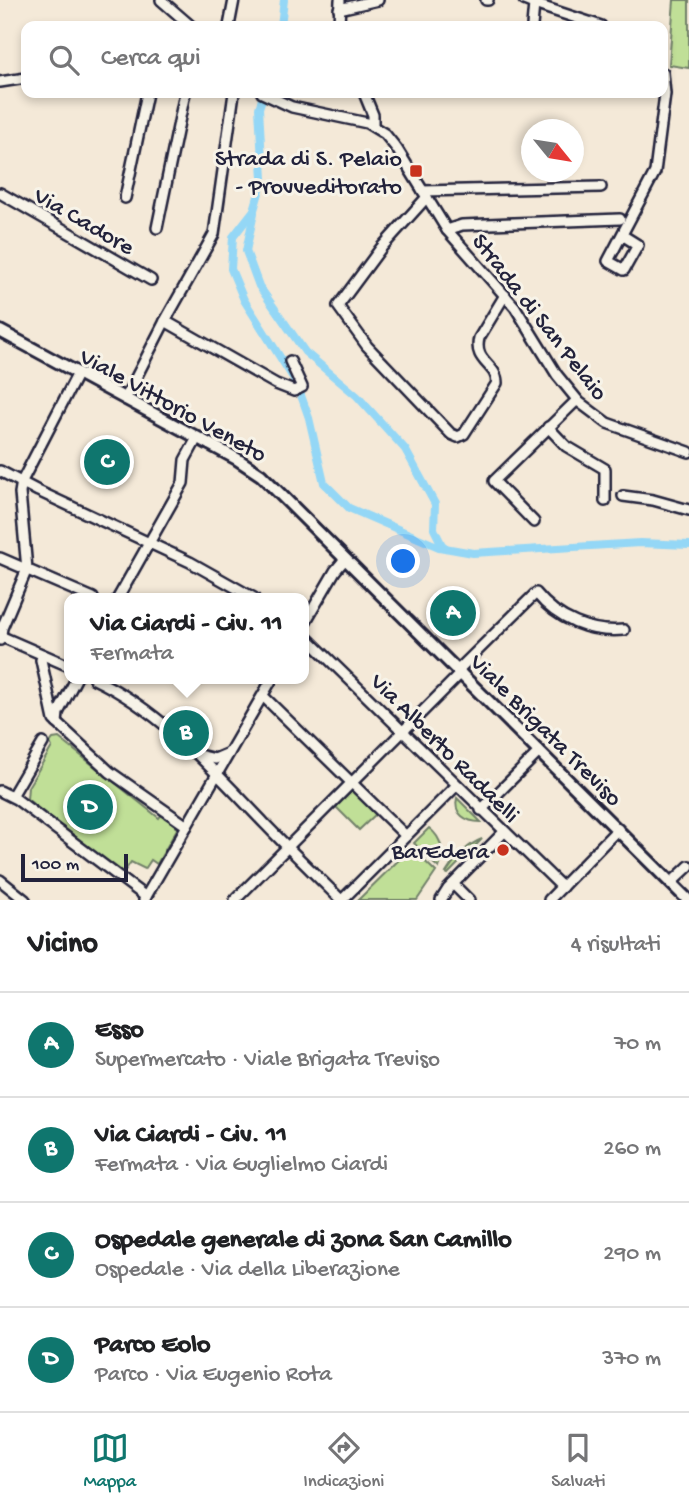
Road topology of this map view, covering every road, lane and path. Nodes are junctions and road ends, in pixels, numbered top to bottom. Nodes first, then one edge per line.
1 (161, 0) edge
2 (234, 0) edge
3 (378, 0) edge
4 (524, 0) edge
5 (340, 4) edge
6 (534, 4) junction
7 (185, 21) edge
8 (230, 21) edge
9 (532, 21) edge
10 (586, 21) edge
11 (21, 79) edge
12 (0, 82) edge
13 (146, 98) edge
14 (184, 98) edge
15 (233, 98) edge
16 (273, 98) edge
17 (366, 98) edge
18 (664, 98) edge
19 (373, 125) junction
20 (601, 187) dead end
21 (0, 193) edge
22 (425, 194) junction
23 (125, 198) dead end
24 (620, 219) dead end
25 (157, 228) dead end
26 (447, 230) junction
27 (622, 235) dead end
28 (151, 280) dead end
29 (505, 295) junction
30 (165, 321) junction
31 (0, 331) edge
32 (290, 360) dead end
33 (78, 373) junction
34 (125, 399) junction
35 (577, 400) junction
36 (548, 428) junction
37 (197, 438) junction
38 (689, 452) edge
39 (0, 471) edge
40 (22, 481) junction
41 (622, 496) dead end
42 (605, 500) dead end
43 (689, 510) edge
44 (534, 522) dead end
45 (149, 543) junction
46 (0, 558) edge
47 (345, 559) junction
48 (27, 569) junction
49 (335, 572) junction
50 (358, 572) junction
51 (82, 593) edge
52 (121, 593) edge
53 (245, 593) edge
54 (309, 616) edge
55 (624, 630) dead end
56 (0, 638) edge
57 (309, 640) edge
58 (43, 655) junction
59 (64, 664) edge
60 (459, 672) junction
61 (73, 684) edge
62 (103, 684) edge
63 (269, 684) edge
64 (263, 696) junction
65 (55, 716) junction
66 (404, 732) junction
67 (43, 743) dead end
68 (230, 752) junction
69 (539, 752) junction
70 (196, 755) junction
71 (217, 774) junction
72 (352, 783) junction
73 (457, 785) junction
74 (0, 791) edge
75 (12, 796) junction
76 (481, 810) junction
77 (187, 826) junction
78 (618, 829) junction
79 (504, 832) junction
80 (405, 836) junction
81 (288, 847) junction
82 (689, 866) edge
83 (0, 880) edge
84 (671, 883) junction
85 (453, 884) junction
86 (562, 887) junction
87 (145, 899) edge
88 (25, 900) edge
89 (235, 900) edge
90 (342, 900) edge
91 (441, 900) edge
92 (469, 900) edge
93 (549, 900) edge
94 (688, 900) edge

1 - 7 street
2 - 8 street
3 - 5 street
4 - 6 street
6 - 9 street
6 - 10 street
11 - 12 street
13 - 23 street
14 - 25 street
15 - 30 street
16 - 19 street
17 - 19 street
18 - 27 street
19 - 22 street, Strada di San Pelaio
20 - 22 street
21 - 28 street, Via Cadore
22 - 26 street, Strada di San Pelaio
22 - 29 street
24 - 26 street
26 - 29 street, Strada di San Pelaio
29 - 35 street, Strada di San Pelaio
30 - 32 street
30 - 34 street
31 - 33 main road, Viale Vittorio Veneto
33 - 34 main road, Viale Vittorio Veneto
33 - 40 street
34 - 37 main road, Viale Vittorio Veneto
35 - 36 street
35 - 38 street, Strada di San Pelaio
36 - 42 street
36 - 44 street
37 - 45 street
37 - 47 main road, Viale Vittorio Veneto
39 - 40 street
40 - 45 street
40 - 48 street
41 - 43 street
45 - 52 street
45 - 53 street
46 - 48 street
47 - 49 street
47 - 50 main road, Viale Brigata Treviso
48 - 51 street
48 - 56 street
49 - 50 street
49 - 54 street
50 - 60 main road, Viale Brigata Treviso
55 - 60 street
56 - 58 street
57 - 66 street, Via Alberto Radaelli
58 - 59 street
58 - 65 street
60 - 66 street
60 - 69 main road, Viale Brigata Treviso
61 - 65 street
62 - 70 street
63 - 64 street
64 - 68 street
64 - 72 street
65 - 77 street
66 - 72 street
66 - 73 street, Via Alberto Radaelli
67 - 75 street
68 - 70 street
68 - 71 street
69 - 76 street
69 - 78 main road, Viale Brigata Treviso
70 - 71 street
71 - 77 street
71 - 81 street
72 - 80 street
72 - 81 street
73 - 76 street, Via Alberto Radaelli
73 - 80 street
74 - 75 street
75 - 87 street
76 - 79 street, Via Alberto Radaelli
77 - 87 street
78 - 84 main road, Viale Brigata Treviso
78 - 86 street
79 - 85 street
79 - 86 street, Via Alberto Radaelli
80 - 90 street
81 - 89 street
81 - 90 street
82 - 84 street
83 - 88 street
84 - 94 main road, Viale Brigata Treviso
85 - 91 street
85 - 92 street
86 - 93 street

